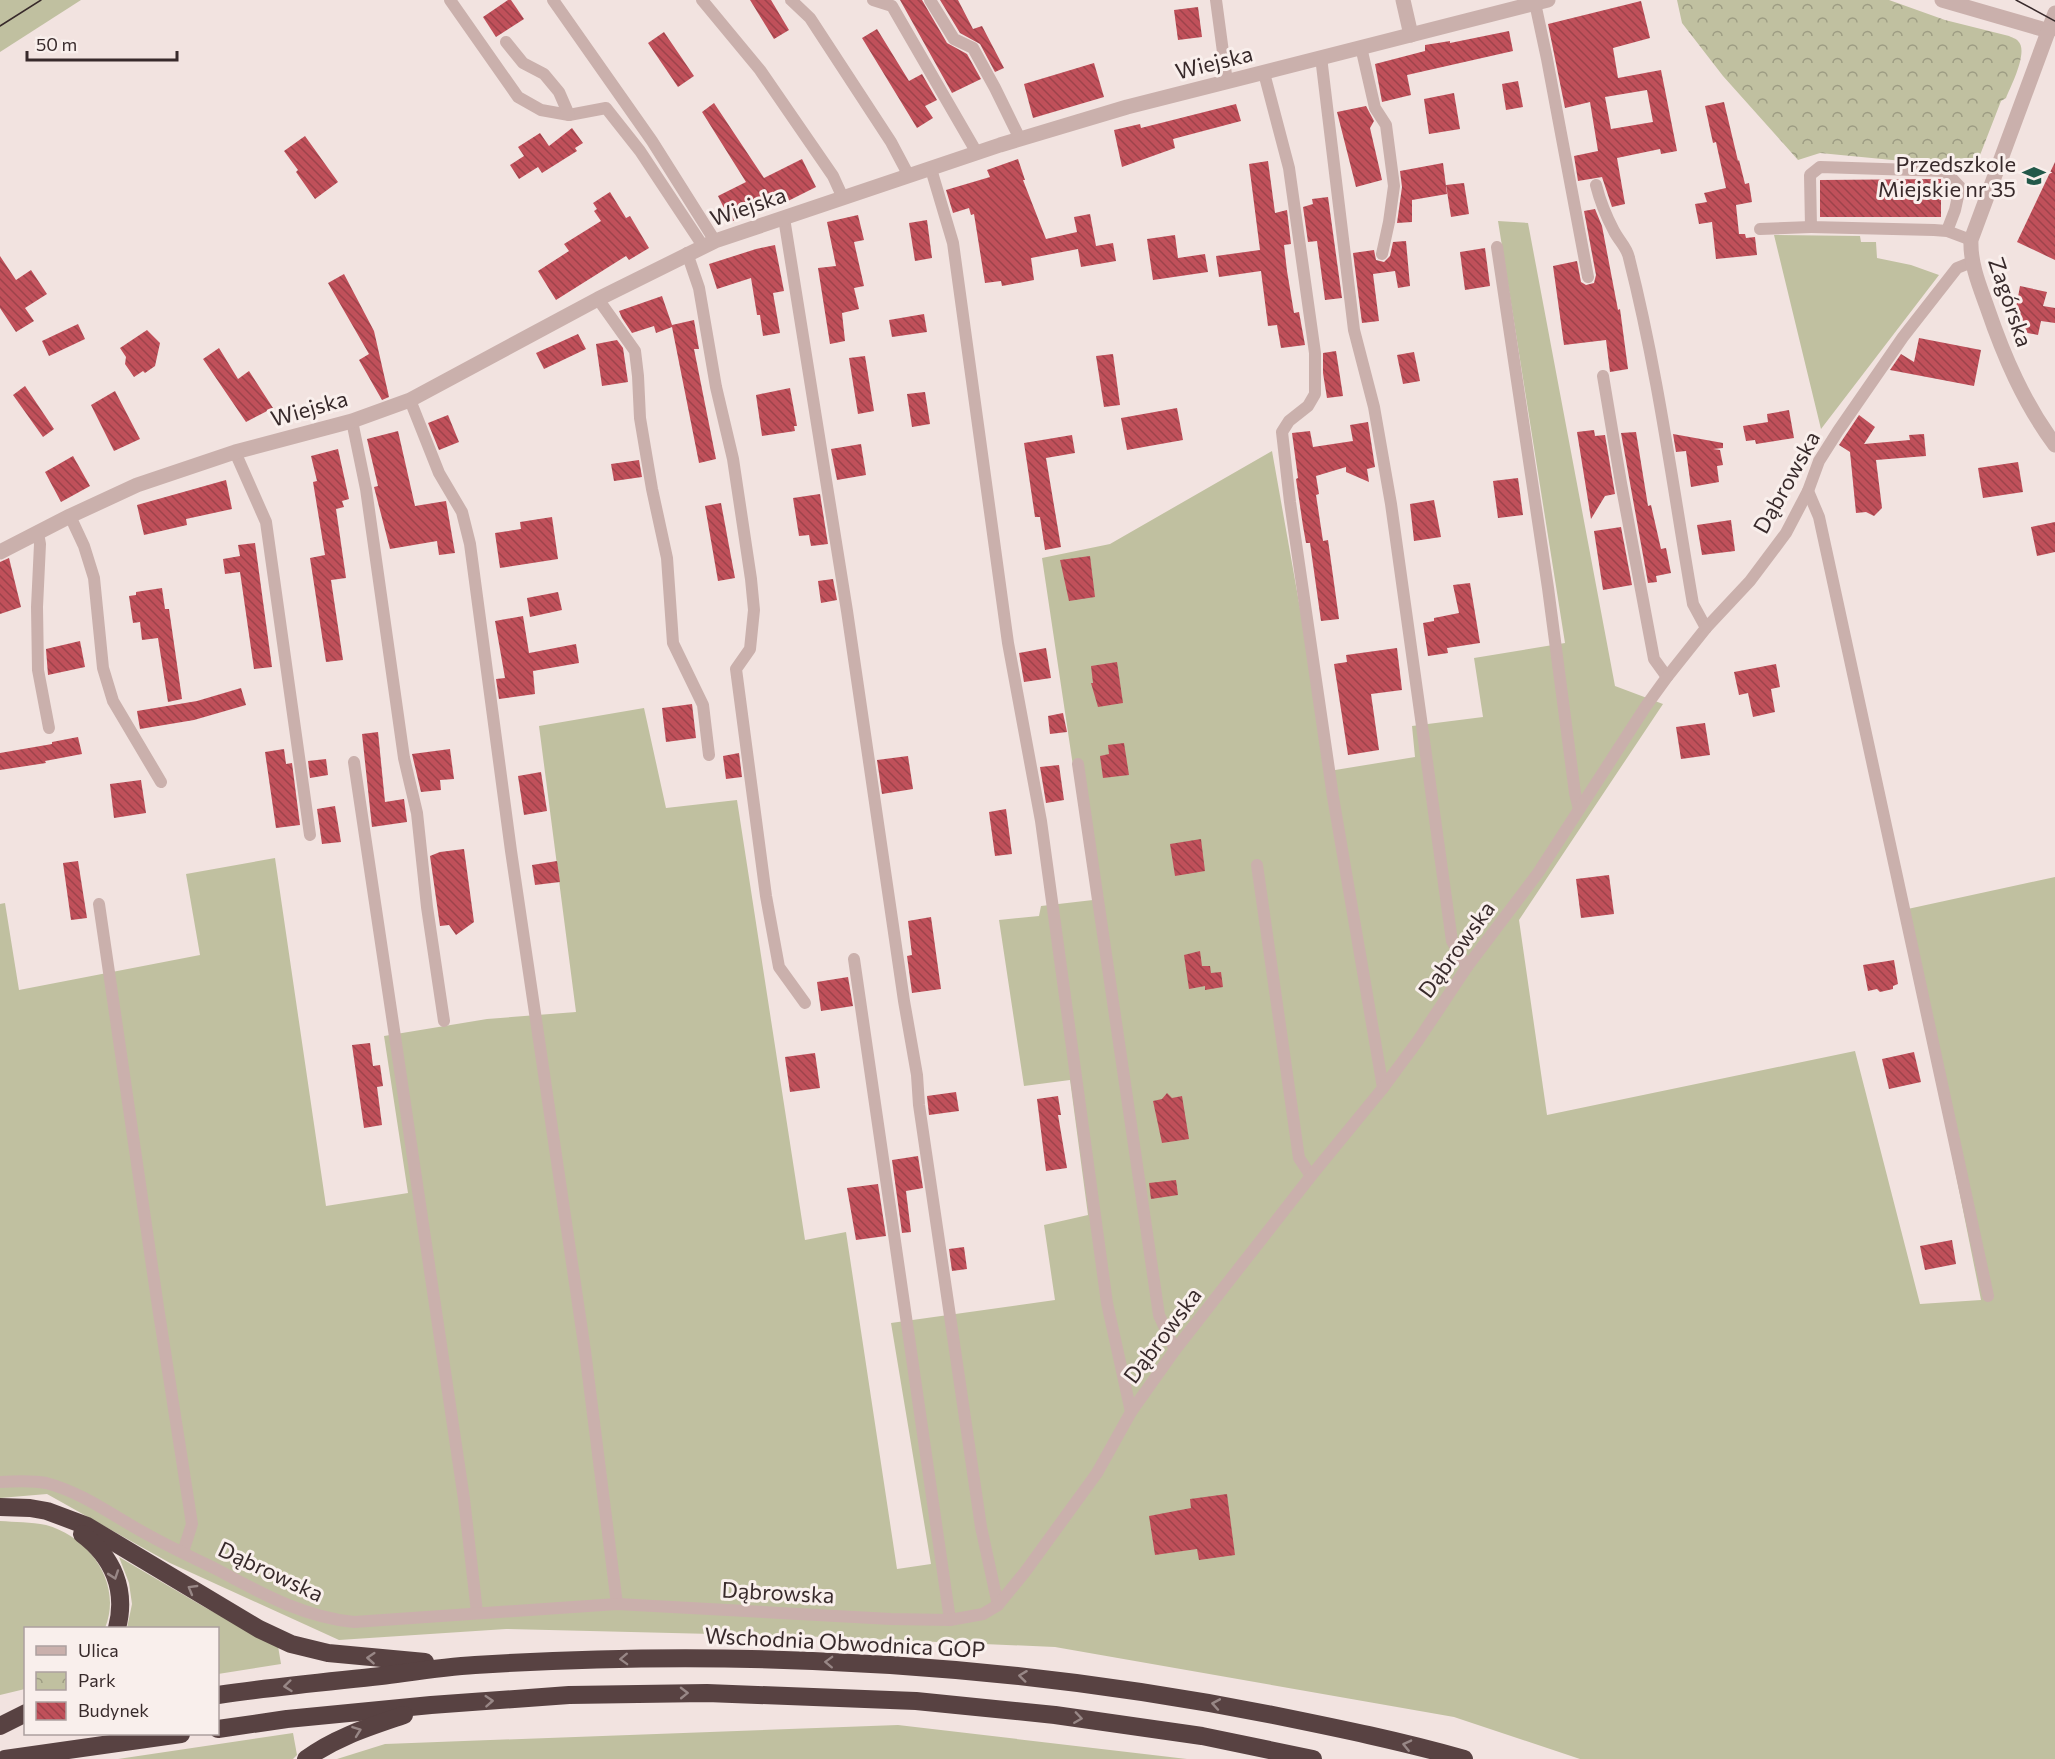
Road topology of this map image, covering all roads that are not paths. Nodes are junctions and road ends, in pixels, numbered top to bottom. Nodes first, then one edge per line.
1 (450, 0) edge
2 (553, 0) edge
3 (702, 0) edge
4 (791, 0) edge
5 (873, 0) edge
6 (930, 0) edge
7 (1216, 0) edge
8 (1403, 0) edge
9 (1942, 0) edge
10 (1542, 2) edge
11 (2055, 13) edge
12 (2049, 31) junction
13 (1411, 35) junction
14 (506, 42) dead end
15 (1361, 47) junction
16 (1321, 57) junction
17 (1264, 73) junction
18 (1227, 82) junction
19 (569, 115) junction
20 (1020, 139) junction
21 (977, 153) junction
22 (931, 169) junction
23 (909, 176) junction
24 (1596, 184) dead end
25 (843, 198) junction
26 (784, 218) junction
27 (1811, 227) junction
28 (1760, 229) dead end
29 (1947, 231) junction
30 (1971, 240) junction
31 (709, 243) junction
32 (1497, 247) dead end
33 (687, 253) junction
34 (1382, 254) dead end
35 (1972, 262) junction
36 (1588, 278) dead end
37 (598, 299) junction
38 (1603, 376) dead end
39 (410, 400) junction
40 (352, 420) junction
41 (2055, 445) edge
42 (235, 452) junction
43 (1808, 491) junction
44 (70, 516) junction
45 (38, 533) junction
46 (0, 552) edge
47 (1706, 628) junction
48 (1666, 677) junction
49 (49, 729) dead end
50 (709, 755) dead end
51 (354, 762) dead end
52 (1078, 764) dead end
53 (161, 782) dead end
54 (1579, 809) junction
55 (310, 835) dead end
56 (1257, 865) dead end
57 (99, 904) dead end
58 (854, 959) dead end
59 (1467, 967) junction
60 (805, 1003) dead end
61 (444, 1021) dead end
62 (1383, 1088) junction
63 (1311, 1176) junction
64 (1988, 1296) dead end
65 (1175, 1350) junction
66 (1131, 1412) junction
67 (0, 1482) edge
68 (0, 1508) edge
69 (63, 1517) junction
70 (183, 1552) junction
71 (617, 1604) junction
72 (998, 1605) junction
73 (477, 1612) junction
74 (950, 1620) junction
75 (117, 1627) edge
76 (471, 1666) junction
77 (219, 1695) edge
78 (431, 1705) junction
79 (24, 1714) edge
80 (24, 1723) edge
81 (0, 1726) edge
82 (219, 1729) edge
83 (174, 1735) edge
84 (5, 1759) edge
85 (306, 1759) edge
86 (1313, 1759) edge
87 (1464, 1759) edge

1 - 19 lane
2 - 31 lane
3 - 25 lane
4 - 23 lane
5 - 21 lane
6 - 20 lane
7 - 18 lane
8 - 13 street
9 - 12 street
10 - 13 street, Wiejska
10 - 36 lane
11 - 12 street, Zagórska
12 - 30 street, Zagórska
13 - 15 street, Wiejska
14 - 19 lane
15 - 16 street, Wiejska
15 - 34 lane
16 - 17 street, Wiejska
16 - 59 lane
17 - 18 street, Wiejska
17 - 62 lane
18 - 20 street, Wiejska
19 - 31 lane
20 - 21 street, Wiejska
21 - 22 street, Wiejska
22 - 23 street, Wiejska
22 - 66 lane
23 - 25 street, Wiejska
24 - 47 lane
25 - 26 street, Wiejska
26 - 31 street, Wiejska
26 - 72 lane
27 - 28 lane
27 - 29 lane
27 - 29 lane
29 - 30 lane
30 - 35 street, Zagórska
31 - 33 street, Wiejska
32 - 54 lane
33 - 37 street, Wiejska
33 - 60 lane
35 - 41 street, Zagórska
35 - 43 lane, Dąbrowska
37 - 39 street, Wiejska
37 - 50 lane
38 - 48 lane
39 - 40 street, Wiejska
39 - 71 lane
40 - 42 street, Wiejska
40 - 61 lane
42 - 44 street, Wiejska
42 - 55 lane
43 - 47 lane, Dąbrowska
43 - 64 lane
44 - 45 street, Wiejska
44 - 53 lane
45 - 46 street, Wiejska
45 - 49 lane
47 - 48 lane, Dąbrowska
48 - 54 lane, Dąbrowska
51 - 73 lane
52 - 65 lane
54 - 59 lane, Dąbrowska
56 - 63 lane
57 - 70 lane
58 - 74 lane
59 - 62 lane, Dąbrowska
62 - 63 lane, Dąbrowska
63 - 65 lane, Dąbrowska
65 - 66 lane, Dąbrowska
66 - 72 lane, Dąbrowska
67 - 70 lane, Dąbrowska
68 - 69 highway
69 -> 75 highway
76 -> 69 highway
70 - 73 lane, Dąbrowska
71 - 73 lane, Dąbrowska
71 - 74 lane, Dąbrowska
72 - 74 lane, Dąbrowska
76 -> 77 highway, Wschodnia Obwodnica GOP
87 -> 76 highway, Wschodnia Obwodnica GOP
78 - 82 highway
85 -> 78 highway
78 -> 86 highway
79 - 81 highway
80 - 81 highway
83 - 84 highway

